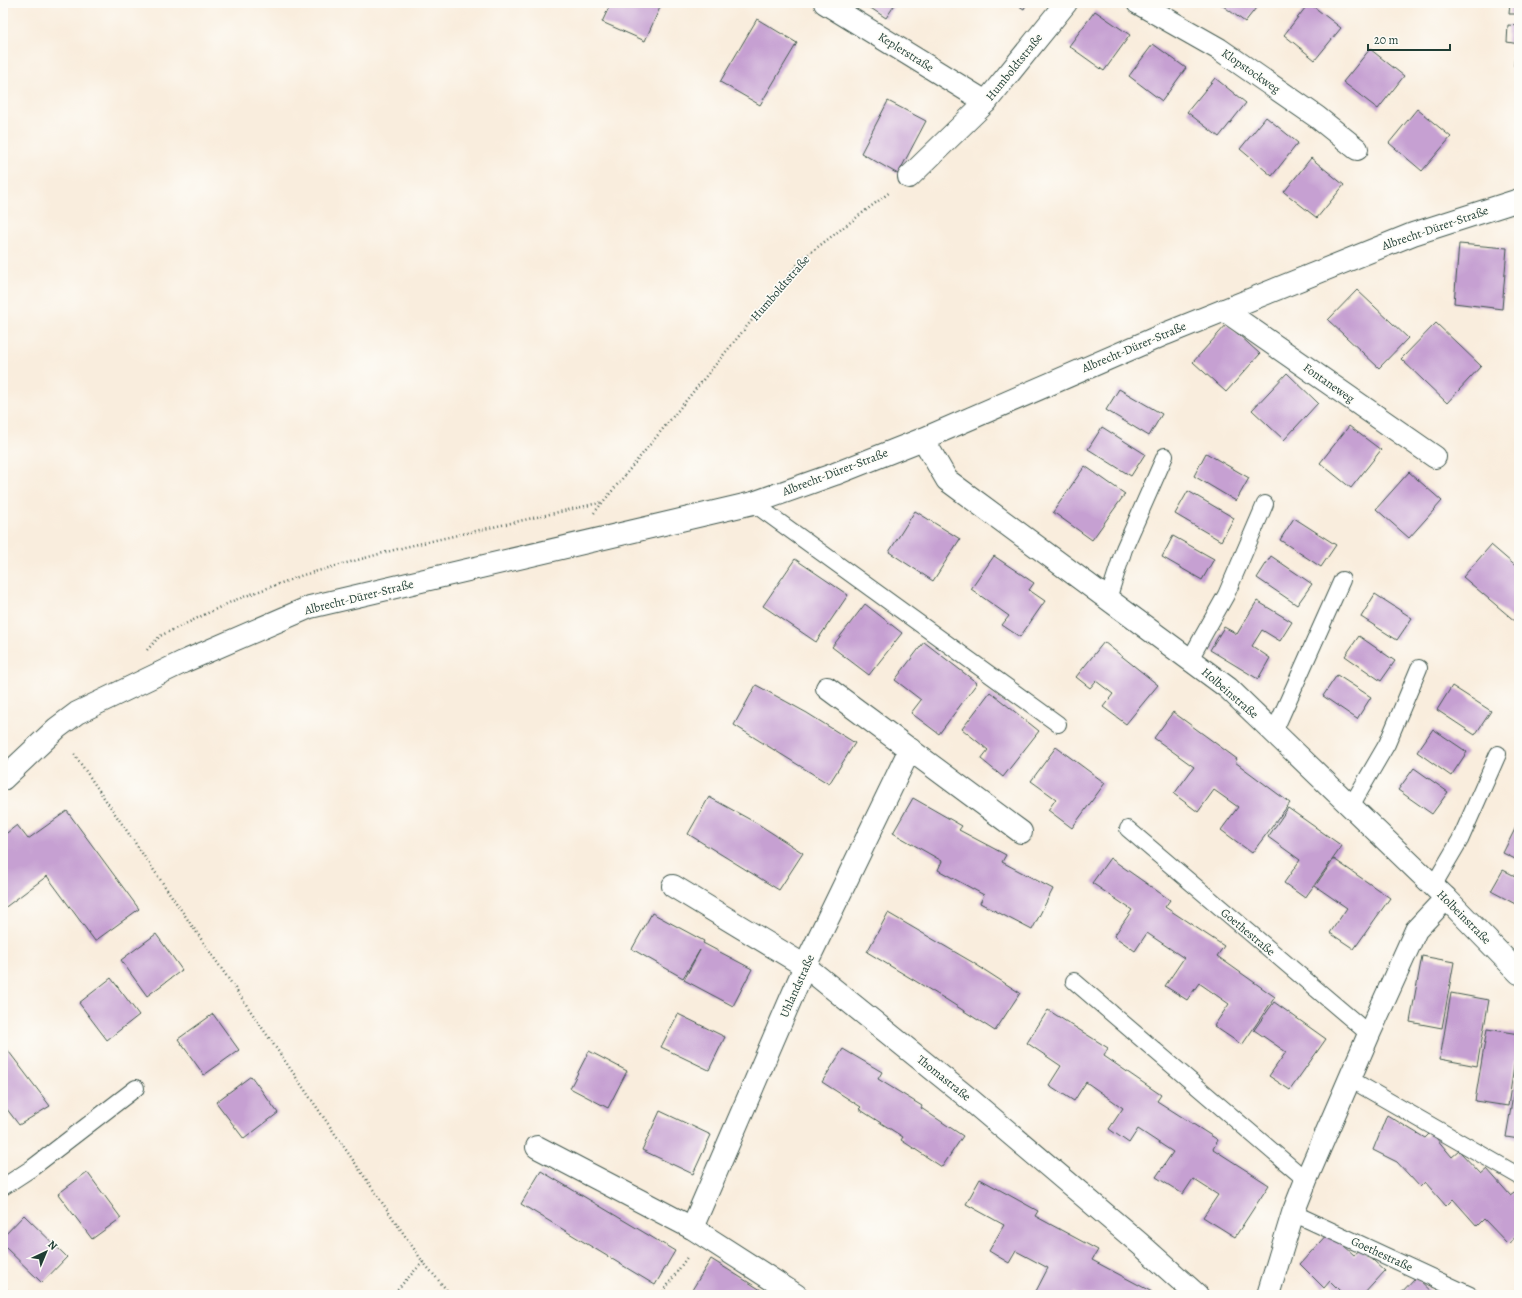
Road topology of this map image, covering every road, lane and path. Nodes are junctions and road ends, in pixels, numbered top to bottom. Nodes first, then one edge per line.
1 (825, 3) edge
2 (1066, 3) edge
3 (1138, 3) edge
4 (986, 102) junction
5 (1357, 149) dead end
6 (909, 177) joint
7 (1519, 200) edge
8 (1224, 310) junction
9 (923, 439) junction
10 (1165, 456) dead end
11 (1435, 457) dead end
12 (753, 503) junction
13 (1265, 504) dead end
14 (567, 546) junction
15 (1342, 580) dead end
16 (1108, 599) junction
17 (1190, 659) junction
18 (1418, 668) dead end
19 (827, 688) dead end
20 (1058, 724) dead end
21 (1274, 732) junction
22 (910, 749) junction
23 (74, 754) dead end
24 (1498, 754) dead end
25 (3, 779) edge
26 (1351, 806) junction
27 (1128, 830) dead end
28 (1021, 832) dead end
29 (673, 886) dead end
30 (1440, 892) junction
31 (805, 966) junction
32 (1519, 973) edge
33 (1074, 980) dead end
34 (1369, 1034) junction
35 (1350, 1079) junction
36 (136, 1088) dead end
37 (537, 1147) dead end
38 (1519, 1176) edge
39 (1306, 1180) junction
40 (3, 1187) edge
41 (1293, 1213) junction
42 (692, 1228) junction
43 (423, 1262) junction
44 (3, 1287) edge
45 (13, 1295) edge
46 (392, 1295) edge
47 (451, 1295) edge
48 (661, 1295) edge
49 (796, 1295) edge
50 (1197, 1295) edge
51 (1268, 1295) edge
52 (1470, 1295) edge

1 - 4 street, Keplerstraße
2 - 4 street, Humboldtstraße
3 - 5 street, Klopstockweg
4 - 6 street, Humboldtstraße
6 - 14 path, Humboldtstraße
7 - 8 street, Albrecht-Dürer-Straße
8 - 9 street, Albrecht-Dürer-Straße
8 - 11 street, Fontaneweg
9 - 12 street, Albrecht-Dürer-Straße
9 - 16 street, Holbeinstraße
10 - 16 lane
12 - 14 street, Albrecht-Dürer-Straße
12 - 20 lane
13 - 17 lane
14 - 25 street, Albrecht-Dürer-Straße
15 - 21 lane
16 - 17 street, Holbeinstraße
17 - 21 street, Holbeinstraße
18 - 26 lane
19 - 22 street
21 - 26 street, Holbeinstraße
22 - 28 street
22 - 31 street, Uhlandstraße
23 - 43 path
24 - 30 lane
26 - 30 street, Holbeinstraße
27 - 34 lane, Goethestraße
29 - 31 street, Thomastraße
30 - 32 street, Holbeinstraße
30 - 34 street
31 - 42 street, Uhlandstraße
31 - 50 street, Thomastraße
33 - 39 lane
34 - 35 street
35 - 38 lane
35 - 39 street
36 - 40 lane
37 - 42 street
39 - 41 street
41 - 51 street
41 - 52 lane, Goethestraße
42 - 48 path
42 - 49 street
43 - 46 path
43 - 47 path
44 - 45 path

